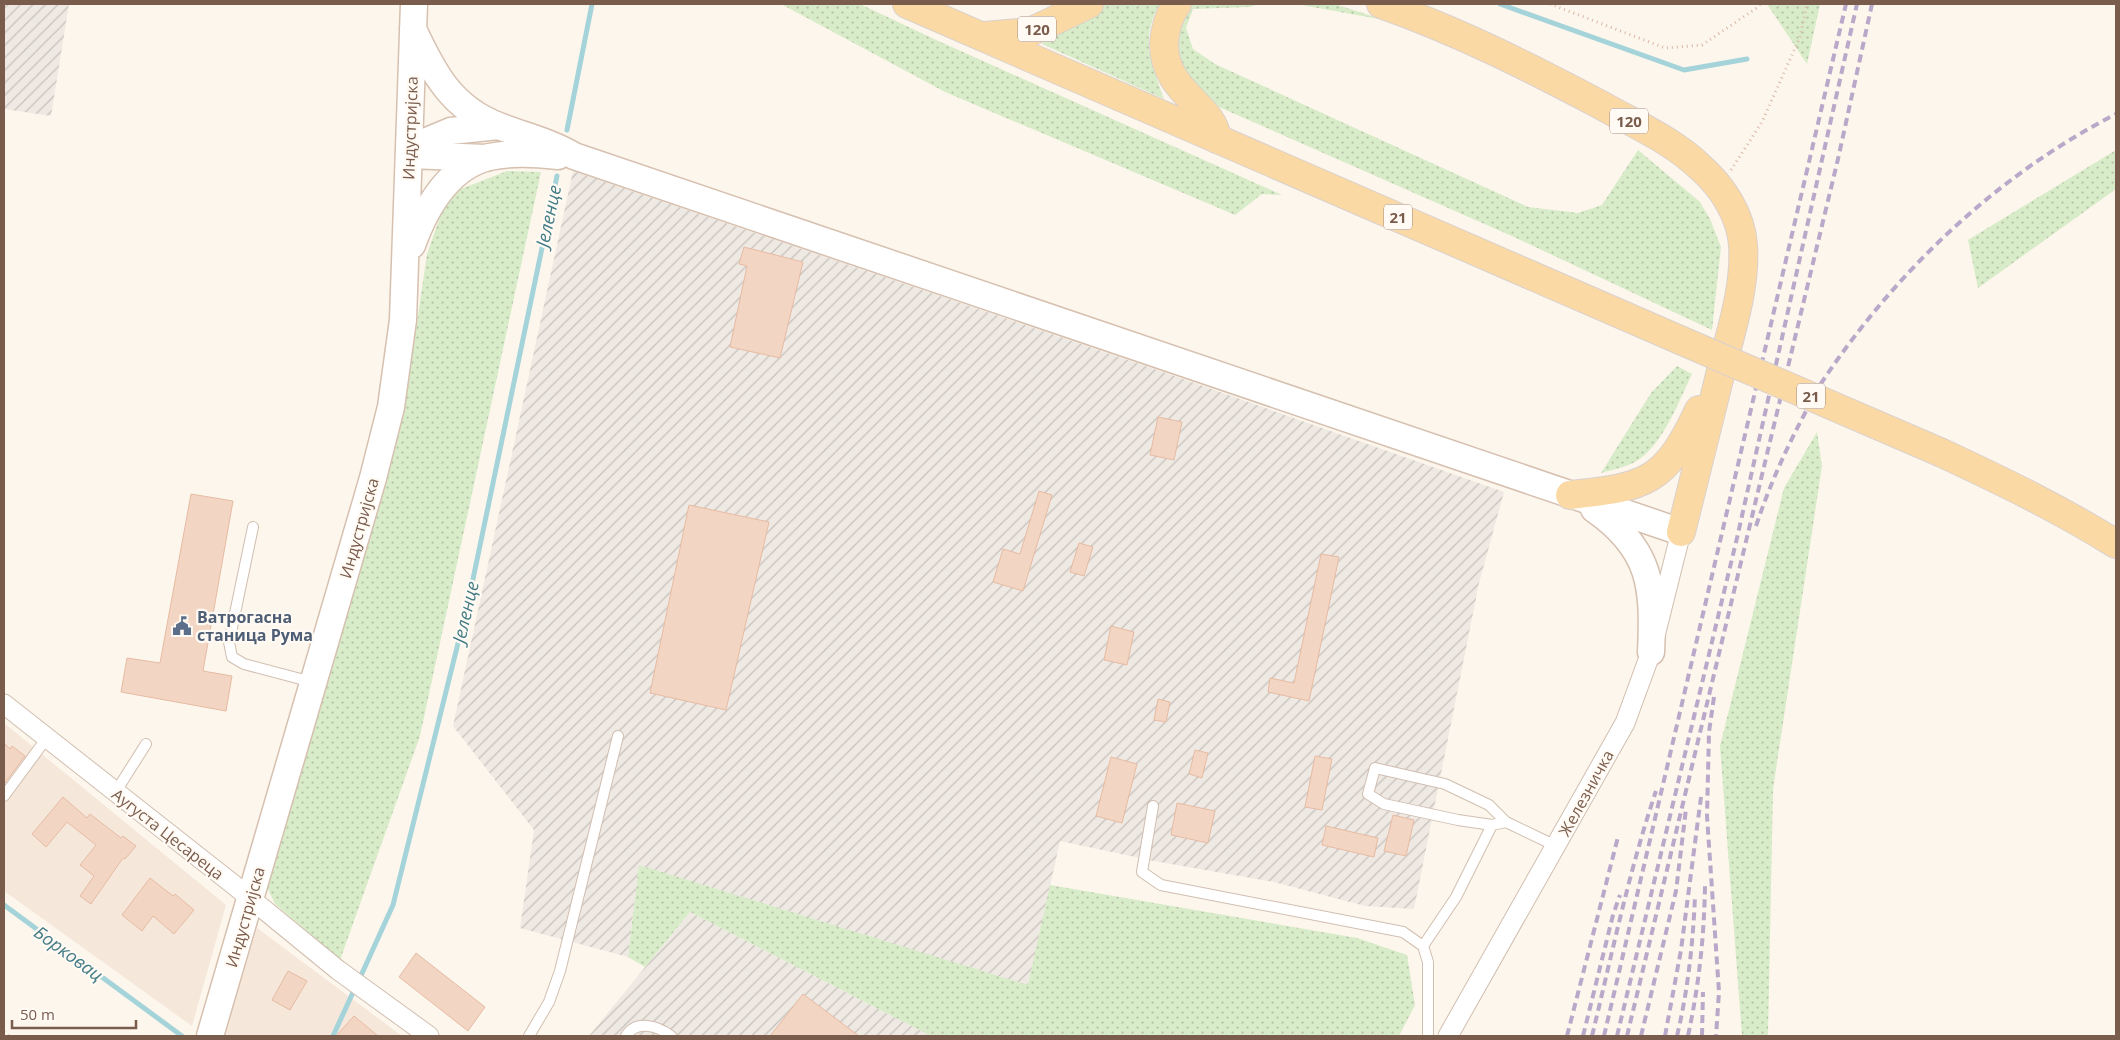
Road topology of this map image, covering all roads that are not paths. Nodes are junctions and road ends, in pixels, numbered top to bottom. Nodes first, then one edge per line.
1 (906, 4) edge
2 (1089, 4) edge
3 (1177, 4) edge
4 (1381, 4) edge
5 (413, 16) edge
6 (981, 37) junction
7 (498, 126) junction
8 (1217, 139) junction
9 (410, 152) junction
10 (574, 156) junction
11 (487, 158) junction
12 (406, 267) junction
13 (1728, 342) junction
14 (1570, 495) junction
15 (253, 527) dead end
16 (1681, 532) junction
17 (2116, 544) edge
18 (1651, 652) junction
19 (313, 682) junction
20 (4, 704) edge
21 (618, 736) dead end
22 (46, 739) junction
23 (146, 744) dead end
24 (115, 793) junction
25 (4, 796) edge
26 (1153, 806) dead end
27 (1506, 822) junction
28 (1492, 825) junction
29 (1556, 846) junction
30 (250, 900) junction
31 (1423, 946) junction
32 (210, 1036) edge
33 (429, 1036) edge
34 (529, 1036) edge
35 (626, 1036) edge
36 (672, 1036) edge
37 (1428, 1036) edge
38 (1448, 1036) edge

1 - 6 main road, 21
2 - 6 main road, 120
3 - 8 main road
4 - 13 main road, 120
5 - 7 main road
5 - 9 main road, Индустријска
6 - 8 main road, 21
7 - 9 main road
7 - 10 main road
8 - 17 main road, 21, bridge
9 - 11 main road
9 - 12 main road, Индустријска
10 - 11 main road
10 - 14 main road
11 - 12 main road
12 - 19 main road, Индустријска
13 - 14 main road
13 - 16 main road, 120
14 - 16 main road
14 - 18 main road
15 - 19 lane
16 - 18 street, Железничка
18 - 29 street, Железничка
19 - 30 main road, Индустријска
20 - 22 street, Аугуста Цесареца
21 - 34 lane
22 - 24 street, Аугуста Цесареца
22 - 25 lane
23 - 24 lane
24 - 30 street, Аугуста Цесареца
26 - 31 lane
27 - 28 lane
27 - 28 lane
27 - 29 lane
28 - 31 lane
29 - 38 street, Железничка
30 - 32 main road, Индустријска
30 - 33 street, Аугуста Цесареца
31 - 37 lane
35 - 36 lane

